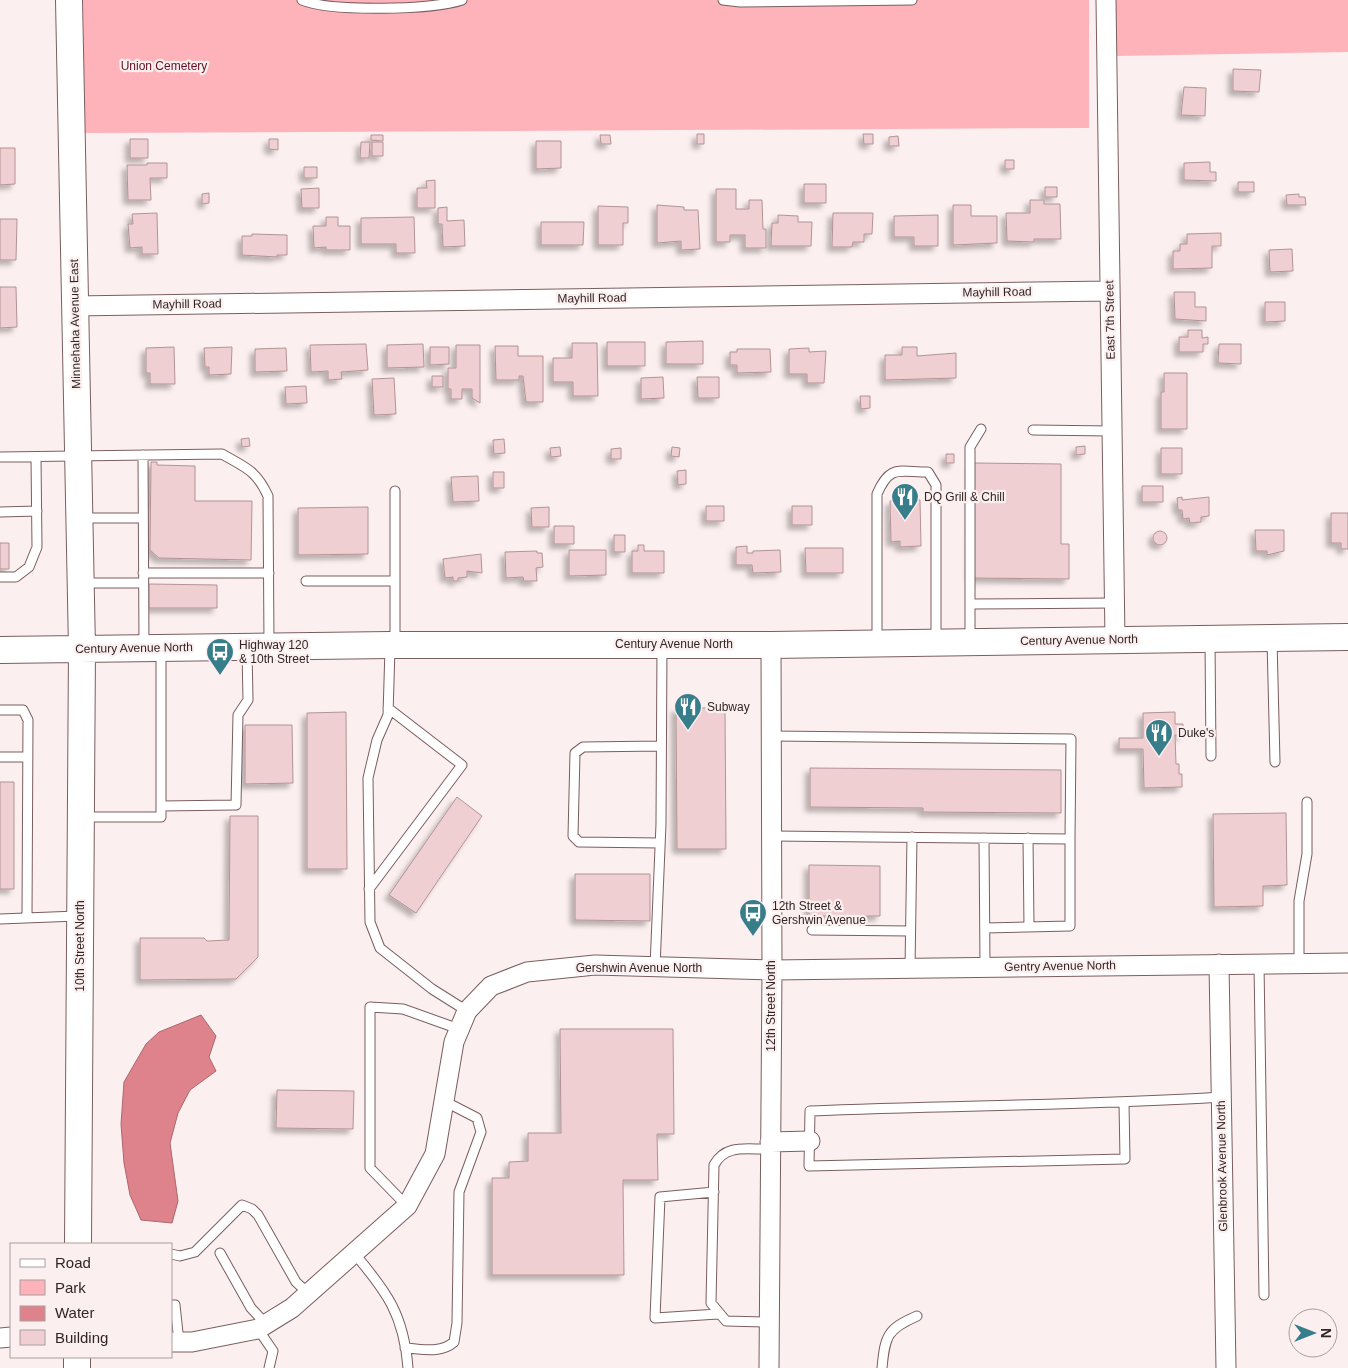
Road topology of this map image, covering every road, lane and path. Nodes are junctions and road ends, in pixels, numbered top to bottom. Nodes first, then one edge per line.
1 (69, 0) edge
2 (302, 0) edge
3 (462, 0) edge
4 (723, 0) edge
5 (912, 0) edge
6 (1106, 0) edge
7 (1110, 290) junction
8 (74, 306) junction
9 (981, 429) dead end
10 (1033, 430) dead end
11 (1112, 431) junction
12 (78, 455) junction
13 (143, 455) junction
14 (0, 457) edge
15 (36, 457) junction
16 (395, 491) dead end
17 (37, 511) junction
18 (0, 512) edge
19 (79, 518) junction
20 (143, 518) junction
21 (269, 573) junction
22 (0, 577) edge
23 (143, 578) junction
24 (306, 581) dead end
25 (395, 581) junction
26 (81, 583) junction
27 (1114, 603) junction
28 (970, 604) junction
29 (1348, 637) edge
30 (1210, 638) junction
31 (1272, 638) junction
32 (1114, 640) junction
33 (936, 642) junction
34 (970, 642) junction
35 (877, 643) junction
36 (662, 644) junction
37 (393, 645) junction
38 (771, 645) junction
39 (258, 646) junction
40 (152, 648) junction
41 (82, 649) junction
42 (0, 650) edge
43 (388, 708) junction
44 (0, 710) edge
45 (771, 736) junction
46 (661, 746) junction
47 (1212, 756) dead end
48 (0, 757) edge
49 (28, 757) junction
50 (1275, 762) dead end
51 (1307, 802) dead end
52 (161, 806) junction
53 (81, 817) junction
54 (772, 836) junction
55 (912, 837) junction
56 (984, 838) junction
57 (1028, 838) junction
58 (1070, 839) junction
59 (660, 844) junction
60 (369, 889) junction
61 (80, 916) junction
62 (28, 918) junction
63 (0, 919) edge
64 (1028, 927) junction
65 (985, 928) junction
66 (812, 930) dead end
67 (910, 931) junction
68 (1299, 963) junction
69 (1348, 963) edge
70 (1219, 964) junction
71 (1259, 964) junction
72 (656, 967) junction
73 (985, 967) junction
74 (910, 968) junction
75 (772, 970) junction
76 (467, 1012) junction
77 (459, 1029) junction
78 (1221, 1097) junction
79 (444, 1101) junction
80 (1124, 1103) junction
81 (810, 1141) junction
82 (770, 1146) junction
83 (714, 1192) junction
84 (406, 1206) junction
85 (78, 1243) edge
86 (220, 1253) dead end
87 (354, 1253) junction
88 (172, 1254) edge
89 (308, 1293) junction
90 (1264, 1295) dead end
91 (172, 1305) edge
92 (718, 1314) junction
93 (917, 1316) dead end
94 (769, 1322) junction
95 (262, 1327) junction
96 (175, 1342) edge
97 (405, 1348) junction
98 (269, 1368) edge
99 (408, 1368) edge
100 (769, 1368) edge
101 (882, 1368) edge
102 (1226, 1368) edge

1 - 8 main road, Minnehaha Avenue East
2 - 3 lane
4 - 5 lane
6 - 7 street, East 7th Street
7 - 8 street, Mayhill Road
7 - 11 street, East 7th Street
8 - 12 main road, Minnehaha Avenue East
9 - 28 lane
10 - 11 lane
11 - 27 street, East 7th Street
12 - 13 lane
12 - 15 lane
12 - 19 main road, Minnehaha Avenue East
13 - 20 lane
13 - 21 lane
14 - 15 lane
15 - 17 lane
16 - 25 lane
17 - 18 lane
17 - 22 lane
19 - 20 lane
19 - 26 main road, Minnehaha Avenue East
20 - 23 lane
21 - 23 lane
21 - 39 lane
23 - 26 lane
23 - 40 lane
24 - 25 lane
25 - 37 lane
26 - 41 main road, Minnehaha Avenue East
27 - 28 lane
27 - 32 street, East 7th Street
28 - 34 lane
29 - 31 main road, Century Avenue North
30 - 31 main road, Century Avenue North
30 - 32 main road, Century Avenue North
30 - 47 lane
31 - 50 lane
32 - 34 main road, Century Avenue North
33 - 34 main road, Century Avenue North
33 - 35 main road, Century Avenue North
33 - 35 lane
35 - 38 main road, Century Avenue North
36 - 37 main road, Century Avenue North
36 - 38 main road, Century Avenue North
36 - 46 lane
37 - 39 main road, Century Avenue North
37 - 43 lane
38 - 45 street, 12th Street North
39 - 40 main road, Century Avenue North
39 - 52 lane
40 - 41 main road, Century Avenue North
40 - 52 lane
41 - 42 main road, Century Avenue North
41 - 53 main road, 10th Street North
43 - 60 lane
43 - 60 lane
44 - 49 lane
45 - 54 street, 12th Street North
45 - 58 lane
46 - 59 lane
46 - 59 lane
48 - 49 lane
49 - 62 lane
51 - 68 lane
52 - 53 lane
53 - 61 main road, 10th Street North
54 - 55 lane
54 - 75 street, 12th Street North
55 - 56 lane
55 - 67 lane
56 - 57 lane
56 - 65 lane
57 - 58 lane
57 - 64 lane
58 - 64 lane
59 - 72 lane
60 - 76 lane
61 - 62 lane
61 - 85 main road, 10th Street North
62 - 63 lane
64 - 65 lane
65 - 73 lane
66 - 67 lane
67 - 74 lane
68 - 69 street, Gentry Avenue North
68 - 71 street, Gentry Avenue North
70 - 71 street, Gentry Avenue North
70 - 73 street, Gentry Avenue North
70 - 78 street, Glenbrook Avenue North
71 - 90 lane
72 - 75 street, Gershwin Avenue North
72 - 76 street, Gershwin Avenue North
73 - 74 street, Gentry Avenue North
74 - 75 street, Gentry Avenue North
75 - 82 street, 12th Street North
76 - 77 street, Gershwin Avenue North
77 - 79 street, Gershwin Avenue North
77 - 84 lane
78 - 80 lane
78 - 102 street, Glenbrook Avenue North
79 - 84 street, Gershwin Avenue North
79 - 97 lane
80 - 81 lane
80 - 81 lane
81 - 82 street
82 - 83 lane
82 - 94 street, 12th Street North
83 - 92 lane
83 - 92 lane
84 - 87 street, Gershwin Avenue North
86 - 95 lane
87 - 89 street, Gershwin Avenue North
87 - 97 lane
88 - 89 lane
89 - 95 street, Gershwin Avenue North
91 - 96 lane
92 - 94 lane
93 - 101 lane
94 - 100 street, 12th Street North
95 - 96 street, Gershwin Avenue North
95 - 98 lane
97 - 99 lane

